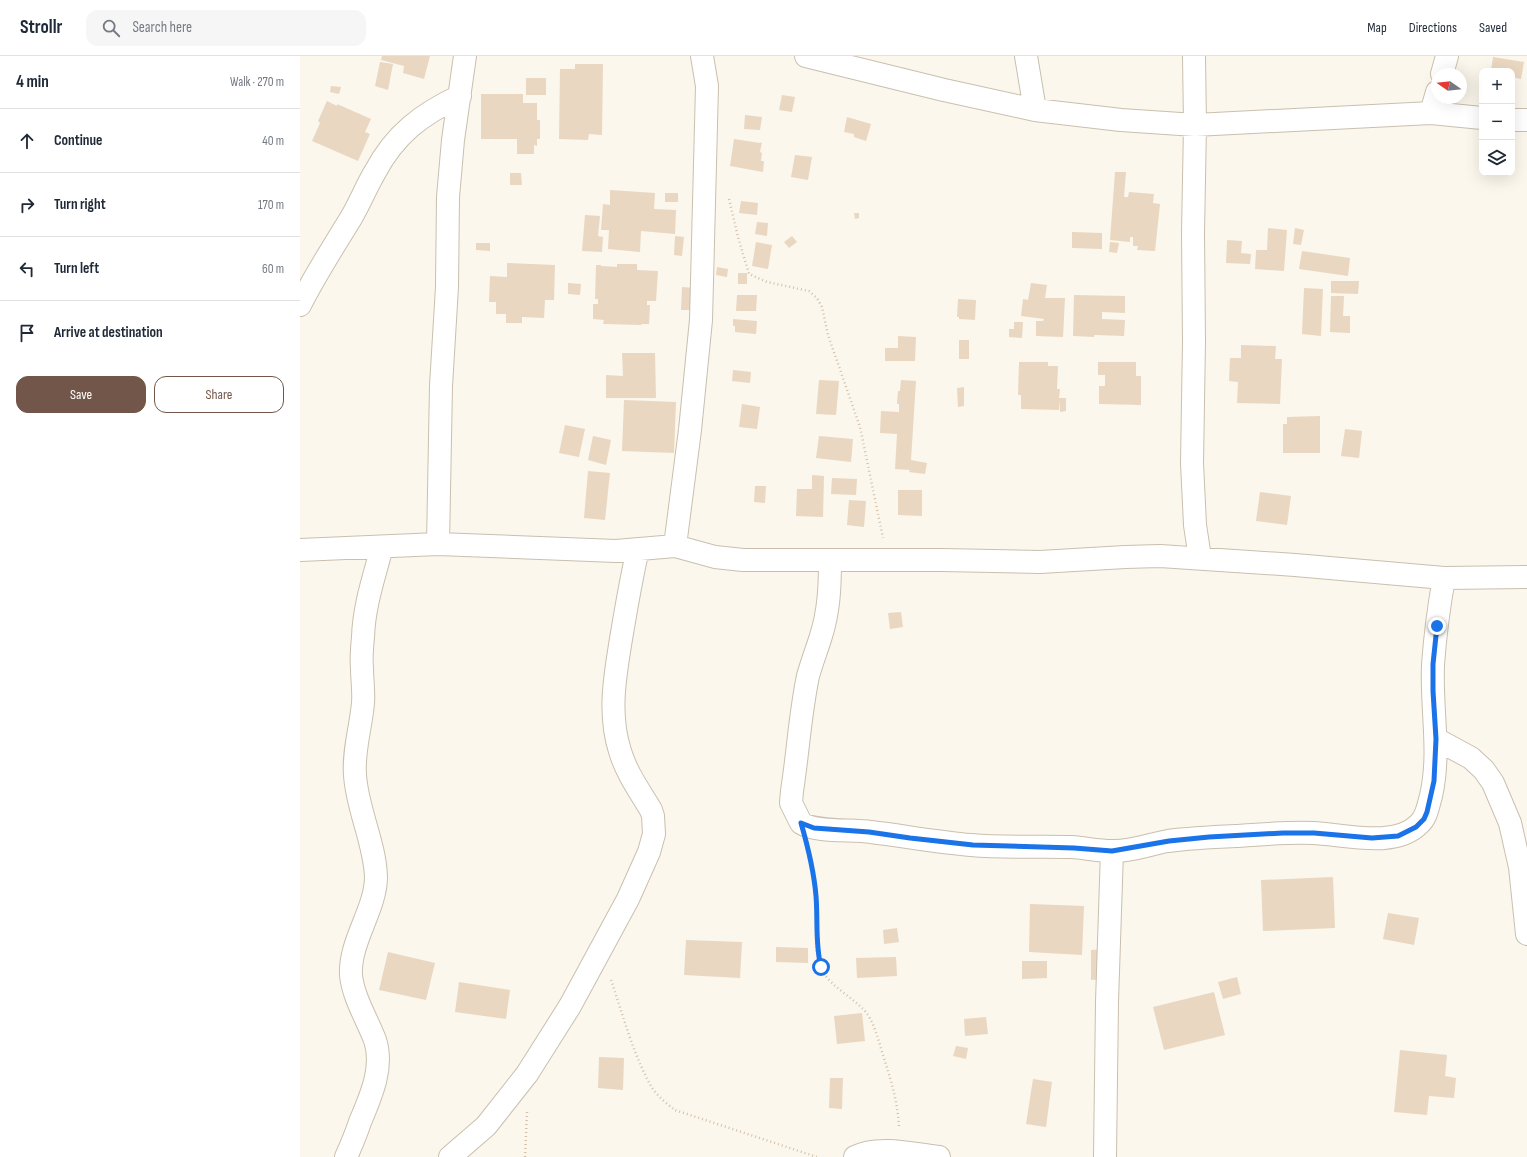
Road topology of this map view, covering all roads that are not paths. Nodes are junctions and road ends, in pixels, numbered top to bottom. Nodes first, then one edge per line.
1 (466, 56) edge
2 (702, 56) edge
3 (806, 56) edge
4 (1026, 56) edge
5 (1194, 56) edge
6 (1447, 56) edge
7 (1444, 68) edge
8 (460, 96) junction
9 (1434, 104) edge
10 (1035, 110) junction
11 (1431, 113) junction
12 (1479, 118) edge
13 (1515, 120) edge
14 (1527, 120) edge
15 (1195, 125) junction
16 (300, 305) edge
17 (438, 544) junction
18 (675, 546) junction
19 (382, 548) junction
20 (638, 549) junction
21 (300, 550) edge
22 (1200, 558) junction
23 (830, 560) junction
24 (1527, 577) edge
25 (1444, 578) junction
26 (1436, 739) junction
27 (1112, 851) junction
28 (1527, 934) edge
29 (346, 1157) edge
30 (450, 1157) edge
31 (856, 1157) edge
32 (939, 1157) edge
33 (1105, 1157) edge

1 - 8 street
2 - 18 street
3 - 10 street
4 - 10 street
5 - 15 street
6 - 7 street
8 - 16 street
8 - 17 street
9 - 11 street
10 - 15 street
11 - 12 street
11 - 15 street
13 - 14 street
15 - 22 street
17 - 19 street
17 - 20 street
18 - 20 street
18 - 23 street
19 - 21 street
19 - 29 street
20 - 30 street
22 - 23 street
22 - 25 street
23 - 27 street
24 - 25 street
25 - 26 street
26 - 27 street
26 - 28 street
27 - 33 street
31 - 32 street

